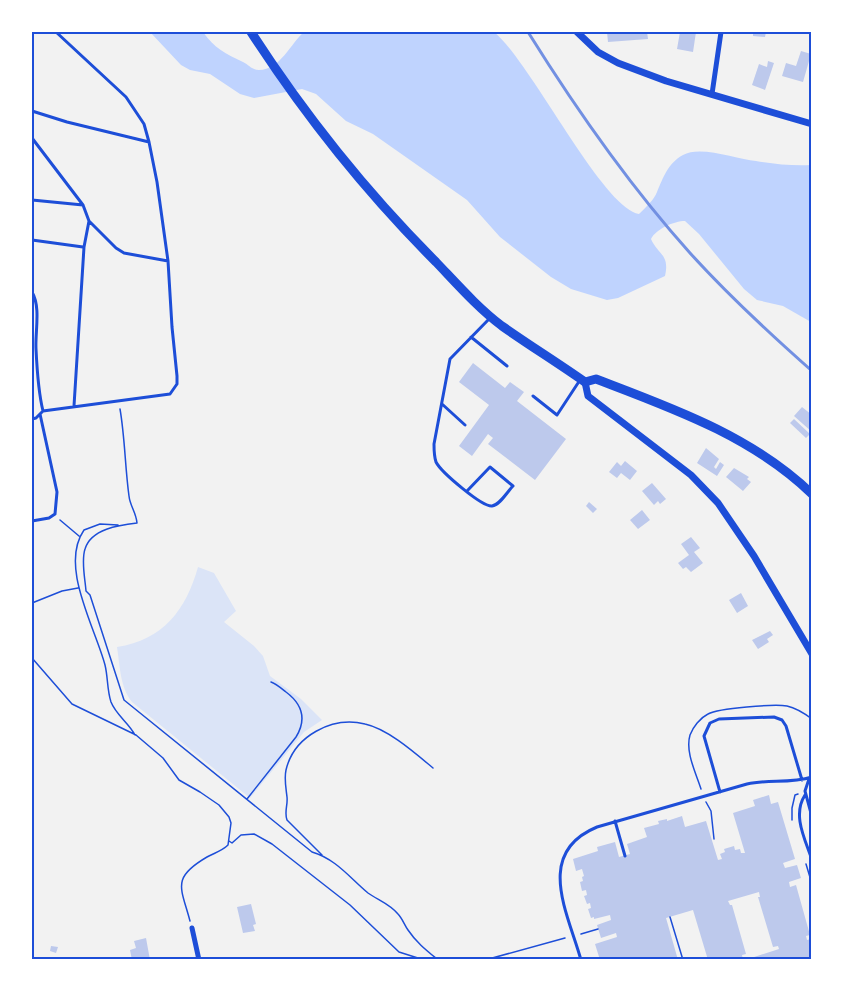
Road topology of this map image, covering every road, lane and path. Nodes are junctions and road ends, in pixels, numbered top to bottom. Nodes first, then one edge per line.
1 (57, 32) edge
2 (250, 32) edge
3 (577, 32) edge
4 (722, 32) edge
5 (712, 94) junction
6 (32, 111) edge
7 (812, 124) edge
8 (32, 138) edge
9 (149, 142) junction
10 (32, 200) edge
11 (83, 205) junction
12 (89, 220) junction
13 (32, 240) edge
14 (84, 247) junction
15 (168, 261) junction
16 (32, 292) edge
17 (491, 316) junction
18 (471, 337) junction
19 (34, 350) edge
20 (507, 366) dead end
21 (583, 380) junction
22 (533, 396) dead end
23 (119, 401) junction
24 (442, 404) junction
25 (74, 406) junction
26 (42, 412) junction
27 (32, 419) edge
28 (465, 425) dead end
29 (467, 491) junction
30 (812, 494) edge
31 (55, 514) junction
32 (32, 521) edge
33 (119, 525) junction
34 (80, 537) junction
35 (78, 588) junction
36 (32, 603) edge
37 (812, 654) edge
38 (32, 658) edge
39 (271, 682) dead end
40 (812, 719) edge
41 (136, 735) junction
42 (434, 768) dead end
43 (811, 778) edge
44 (802, 780) junction
45 (720, 792) junction
46 (805, 795) junction
47 (704, 796) junction
48 (247, 800) junction
49 (812, 817) edge
50 (615, 821) junction
51 (714, 839) dead end
52 (228, 841) junction
53 (322, 855) junction
54 (625, 856) dead end
55 (812, 860) edge
56 (812, 867) edge
57 (807, 868) dead end
58 (670, 917) dead end
59 (192, 928) joint
60 (598, 929) dead end
61 (574, 936) junction
62 (420, 959) edge
63 (439, 959) edge
64 (199, 960) edge
65 (485, 960) edge
66 (581, 960) edge
67 (683, 960) edge

1 - 9 lane
2 - 17 main road
3 - 5 street
4 - 5 street
5 - 7 street
6 - 9 lane
8 - 11 lane
9 - 15 lane
10 - 11 lane
11 - 12 lane
12 - 14 lane
12 - 15 lane
13 - 14 lane
14 - 25 lane
15 - 23 lane
16 - 19 lane
17 - 18 lane
17 - 21 main road
18 - 20 lane
18 - 24 lane
19 - 26 lane
21 - 22 lane
21 - 30 main road
21 - 37 street
23 - 25 lane
23 - 33 path
24 - 28 lane
24 - 29 lane
25 - 26 lane
26 - 27 lane
26 - 31 lane
29 - 29 lane
31 - 32 lane
31 - 34 path
33 - 34 path
33 - 48 path
34 - 35 path
35 - 36 path
35 - 41 path
38 - 41 path
39 - 48 path
40 - 47 path
41 - 52 path
42 - 53 path
43 - 44 lane
43 - 46 lane
44 - 45 lane
44 - 45 lane
45 - 47 lane
46 - 49 lane
46 - 55 lane
47 - 50 lane
47 - 51 path
48 - 53 path
50 - 54 lane
50 - 61 lane
52 - 59 path
52 - 62 path
53 - 63 path
56 - 57 path
58 - 67 path
59 - 64 street
60 - 61 path
61 - 65 path
61 - 66 lane
62 - 63 path

